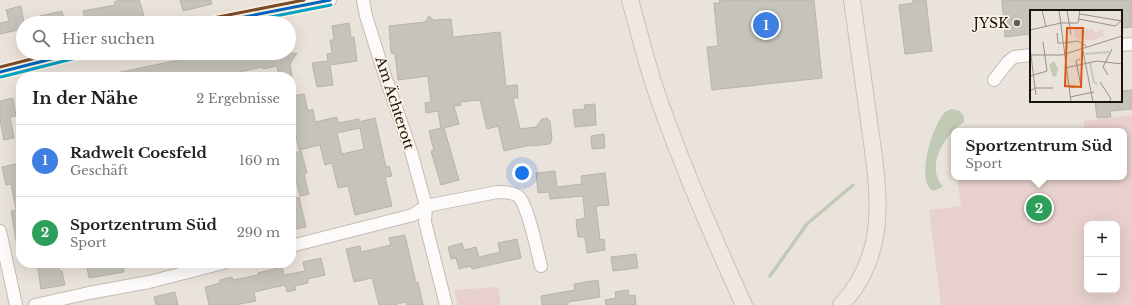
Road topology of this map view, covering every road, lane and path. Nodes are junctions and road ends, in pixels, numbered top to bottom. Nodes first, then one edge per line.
1 (330, 0) edge
2 (363, 0) edge
3 (630, 0) edge
4 (852, 0) edge
5 (249, 16) edge
6 (1132, 44) edge
7 (1122, 45) edge
8 (1030, 55) edge
9 (47, 60) edge
10 (0, 72) edge
11 (994, 80) dead end
12 (426, 206) junction
13 (0, 232) edge
14 (296, 245) edge
15 (541, 266) dead end
16 (204, 268) edge
17 (16, 305) edge
18 (35, 305) edge
19 (446, 305) edge
20 (744, 305) edge
21 (841, 305) edge

1 - 5 street
2 - 12 street, Am Ächterott
3 - 20 main road
4 - 21 main road
6 - 7 street
8 - 11 street
9 - 10 street
12 - 14 street
12 - 15 street
12 - 19 street, Am Ächterott
13 - 17 street
16 - 18 street

